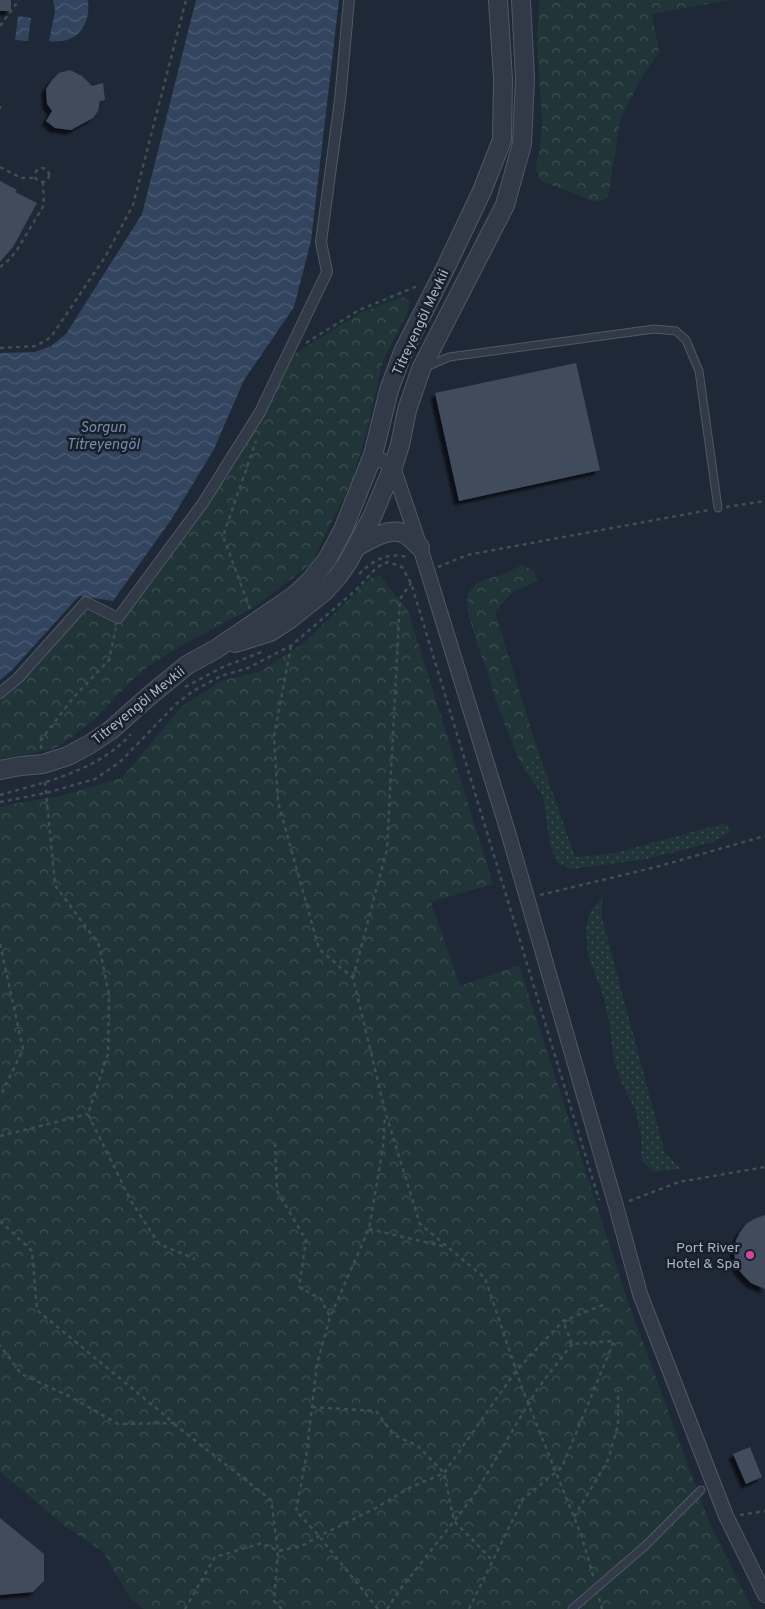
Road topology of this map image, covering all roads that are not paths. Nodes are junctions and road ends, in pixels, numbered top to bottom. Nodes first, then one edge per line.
1 (349, 0) edge
2 (498, 0) edge
3 (522, 0) edge
4 (421, 369) junction
5 (373, 455) junction
6 (393, 467) junction
7 (718, 508) road end
8 (356, 547) junction
9 (420, 547) junction
10 (216, 649) junction
11 (0, 693) edge
12 (0, 770) edge
13 (701, 1490) dead end
14 (765, 1595) edge
15 (572, 1609) edge

1 - 11 street
2 - 5 street, Titreyengöl Mevkii
3 - 4 street, Titreyengöl Mevkii
4 - 6 street, Titreyengöl Mevkii
4 - 7 lane
5 - 6 street
5 - 10 street, Titreyengöl Mevkii
6 - 8 street, Titreyengöl Mevkii
6 - 9 street
8 - 9 street
8 - 10 street, Titreyengöl Mevkii
9 - 14 street
10 - 12 street, Titreyengöl Mevkii
13 - 15 lane

